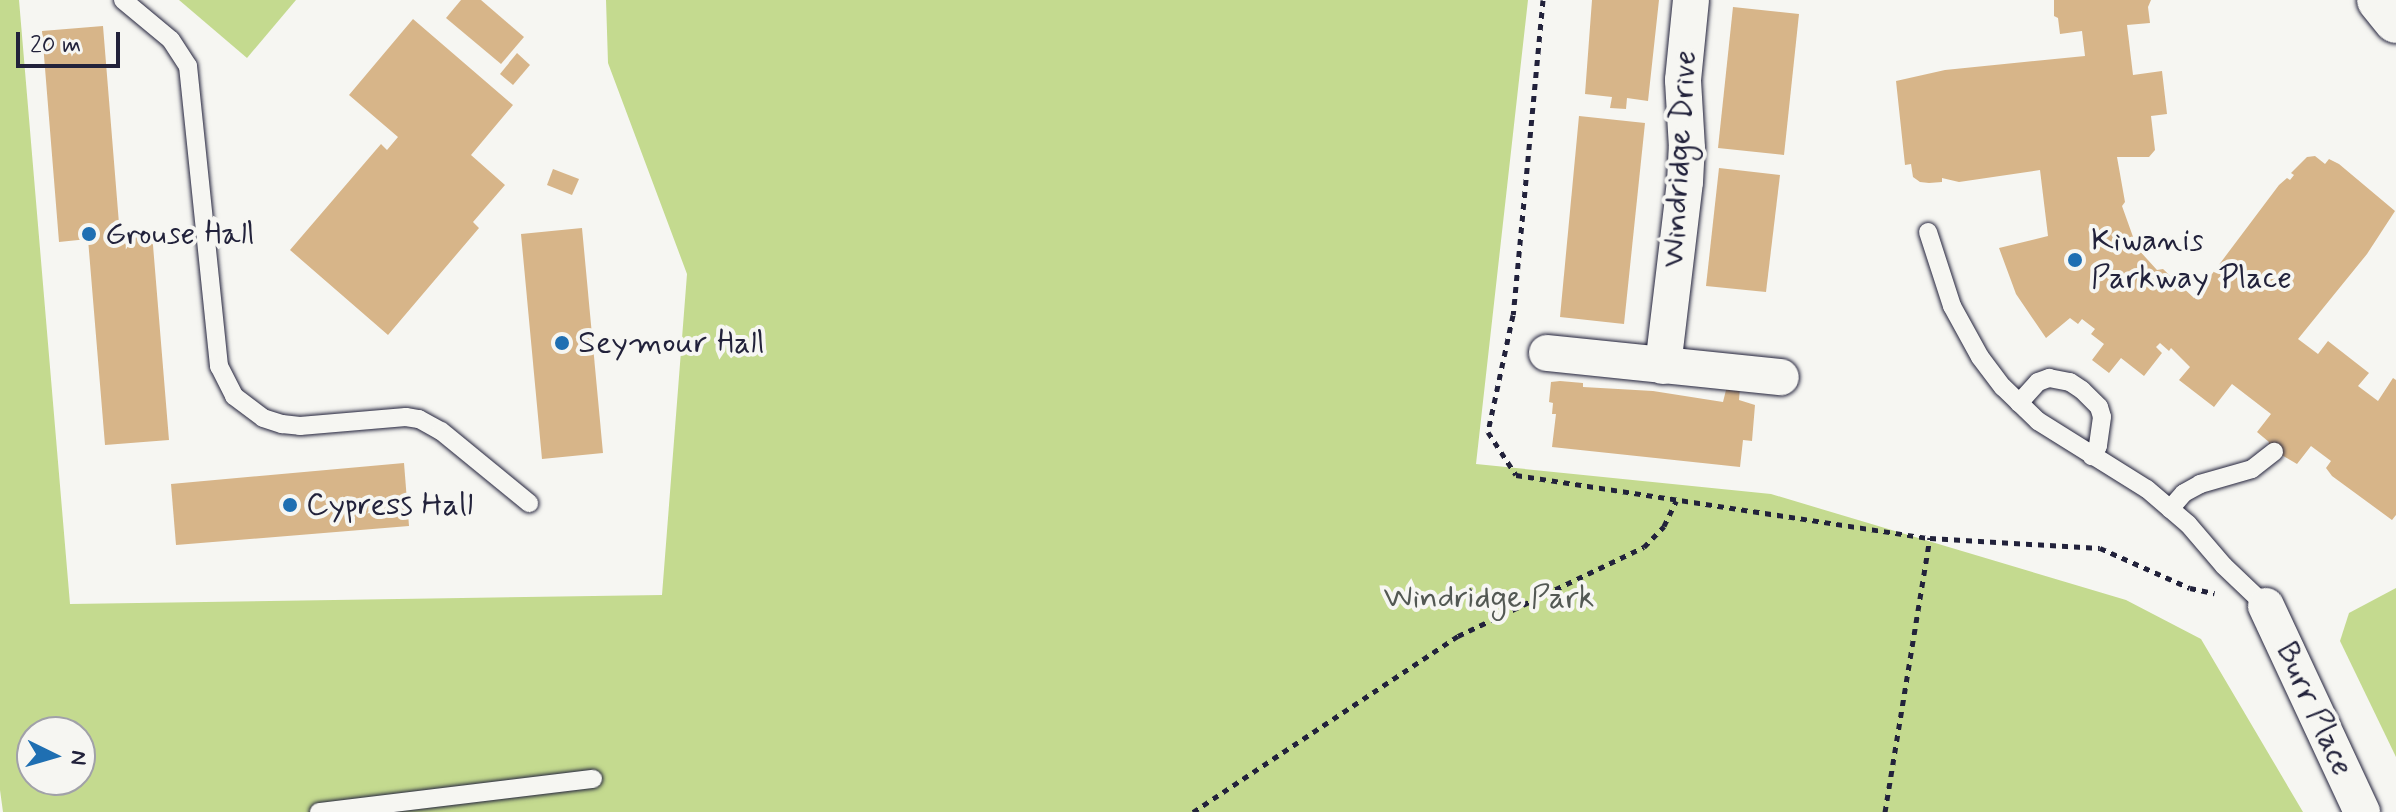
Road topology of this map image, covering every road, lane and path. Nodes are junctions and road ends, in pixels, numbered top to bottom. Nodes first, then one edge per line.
1 (123, 0) edge
2 (1543, 0) edge
3 (1691, 0) edge
4 (2379, 0) edge
5 (2396, 21) edge
6 (1928, 232) dead end
7 (1547, 353) dead end
8 (1663, 366) junction
9 (1781, 377) dead end
10 (2019, 403) junction
11 (2274, 452) dead end
12 (2092, 456) junction
13 (1676, 501) junction
14 (529, 503) dead end
15 (2170, 509) junction
16 (1930, 538) junction
17 (2266, 606) junction
18 (593, 779) dead end
19 (319, 812) edge
20 (1193, 812) edge
21 (1885, 812) edge
22 (2362, 812) edge

1 - 14 lane
2 - 13 path
3 - 8 street, Windridge Drive
4 - 5 main road
6 - 10 lane
7 - 8 street
8 - 9 street
10 - 12 lane
10 - 12 lane
11 - 15 lane
12 - 15 lane
13 - 16 path
13 - 20 path
15 - 17 lane
16 - 17 path
16 - 21 path
17 - 22 street, Burr Place
18 - 19 lane

